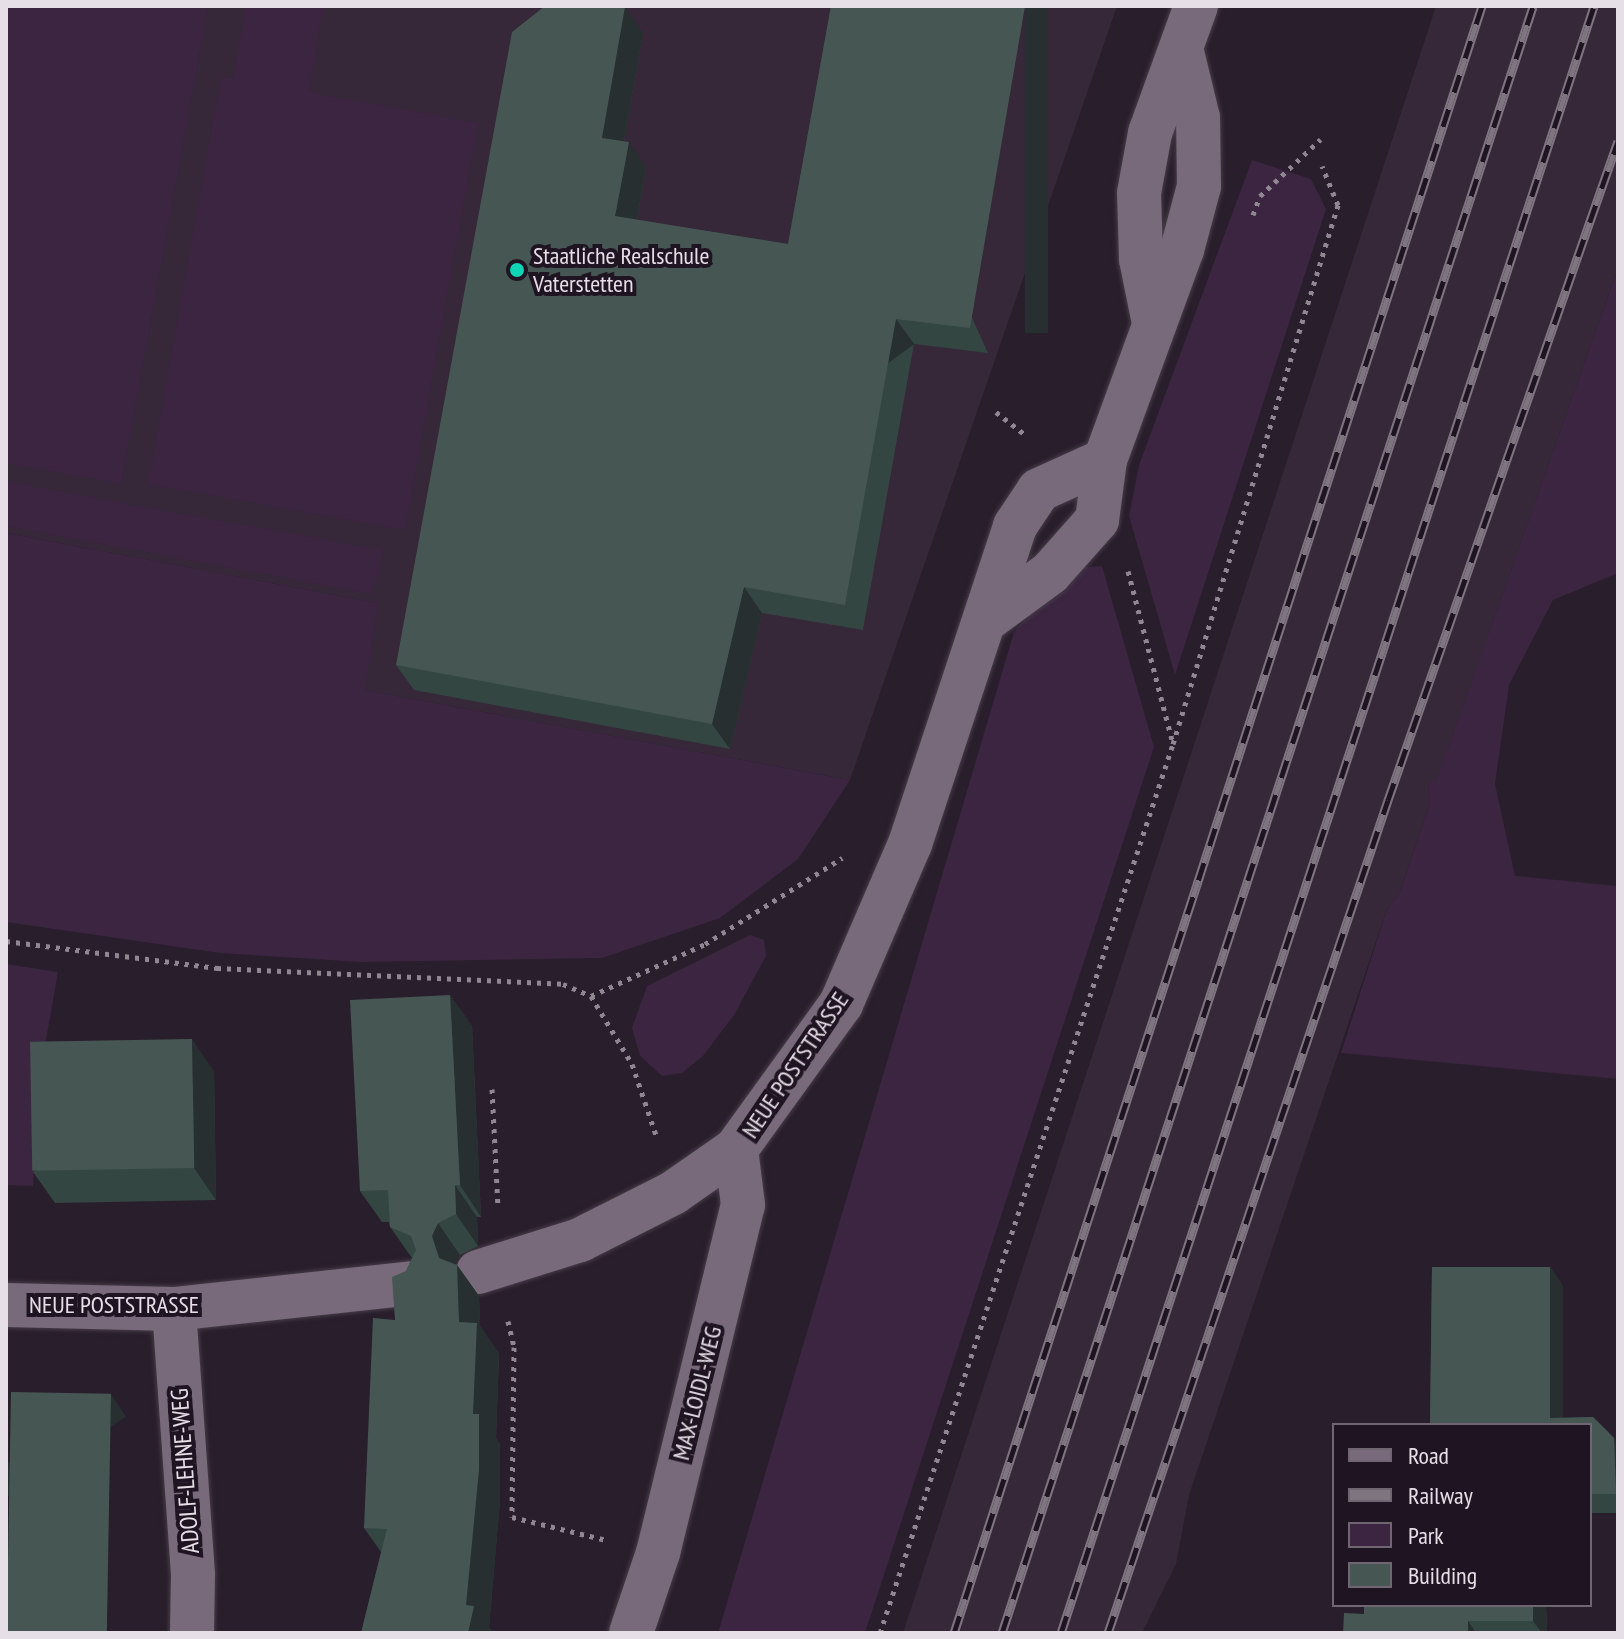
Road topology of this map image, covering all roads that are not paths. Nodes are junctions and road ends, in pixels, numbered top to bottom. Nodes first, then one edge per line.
1 (1196, 6) edge
2 (1182, 52) junction
3 (1154, 323) junction
4 (1105, 460) junction
5 (986, 620) junction
6 (736, 1149) junction
7 (478, 1272) dead end
8 (413, 1283) edge
9 (6, 1305) edge
10 (174, 1309) junction
11 (192, 1633) edge
12 (631, 1633) edge

1 - 2 street
2 - 3 street
2 - 3 street
3 - 4 street
4 - 5 street
4 - 5 street, NEUE POSTSTRASSE
5 - 6 street, NEUE POSTSTRASSE
6 - 7 street, NEUE POSTSTRASSE
6 - 12 street, MAX-LOIDL-WEG
8 - 10 street, NEUE POSTSTRASSE
9 - 10 street, NEUE POSTSTRASSE
10 - 11 street, ADOLF-LEHNE-WEG

